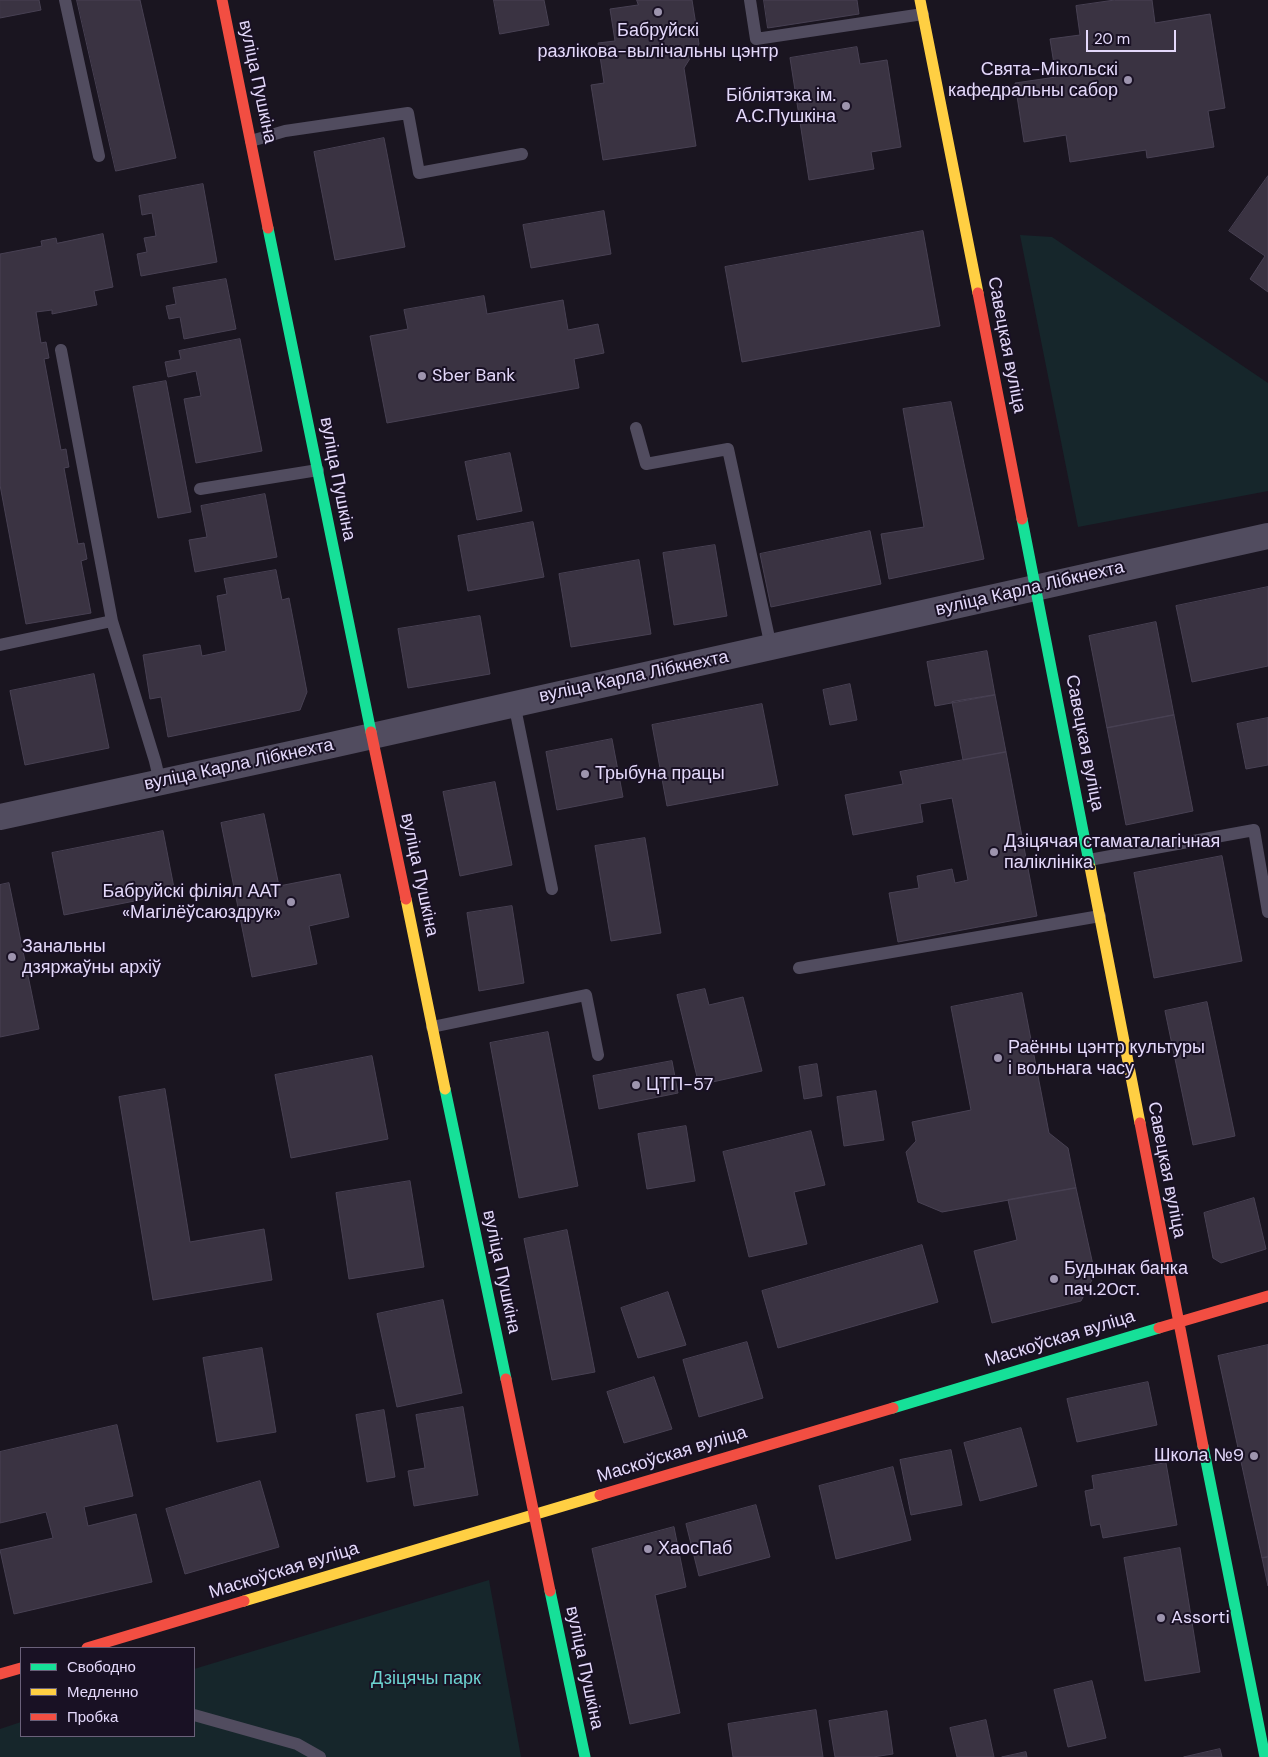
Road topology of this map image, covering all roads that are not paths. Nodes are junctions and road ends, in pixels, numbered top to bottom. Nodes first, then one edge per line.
1 (64, 0) edge
2 (222, 0) edge
3 (750, 0) edge
4 (920, 0) edge
5 (923, 14) junction
6 (251, 141) junction
7 (522, 154) dead end
8 (99, 156) dead end
9 (61, 350) dead end
10 (636, 428) dead end
11 (318, 470) junction
12 (200, 489) dead end
13 (1268, 536) edge
14 (1036, 588) junction
15 (112, 621) junction
16 (0, 644) edge
17 (771, 646) junction
18 (514, 703) junction
19 (372, 735) junction
20 (160, 782) junction
21 (0, 817) edge
22 (1089, 860) junction
23 (552, 889) dead end
24 (1268, 912) edge
25 (1100, 916) junction
26 (799, 968) dead end
27 (432, 1027) junction
28 (598, 1055) dead end
29 (1268, 1296) edge
30 (1178, 1322) junction
31 (534, 1514) junction
32 (90, 1647) edge
33 (20, 1668) edge
34 (0, 1674) edge
35 (195, 1715) edge
36 (320, 1757) edge
37 (585, 1757) edge
38 (1265, 1757) edge

1 - 8 lane
2 - 6 street, вуліца Пушкіна
3 - 5 lane
4 - 5 street, Савецкая вуліца
5 - 14 street, Савецкая вуліца
6 - 7 lane
6 - 11 street, вуліца Пушкіна
9 - 15 lane
10 - 17 lane
11 - 12 lane
11 - 19 street, вуліца Пушкіна
13 - 14 street, вуліца Карла Лібкнехта
14 - 17 street, вуліца Карла Лібкнехта
14 - 22 street, Савецкая вуліца
15 - 16 lane
15 - 20 lane
17 - 18 street, вуліца Карла Лібкнехта
18 - 19 street, вуліца Карла Лібкнехта
18 - 23 lane
19 - 20 street, вуліца Карла Лібкнехта
19 - 27 street, вуліца Пушкіна
20 - 21 street, вуліца Карла Лібкнехта
22 - 24 lane
22 - 25 street, Савецкая вуліца
25 - 26 lane
25 - 30 street, Савецкая вуліца
27 - 28 lane
27 - 31 street, вуліца Пушкіна
29 - 30 street, Маскоўская вуліца
30 - 31 street, Маскоўская вуліца
30 - 38 street, Савецкая вуліца
31 - 32 street, Маскоўская вуліца
31 - 37 street, вуліца Пушкіна
33 - 34 street
35 - 36 lane

